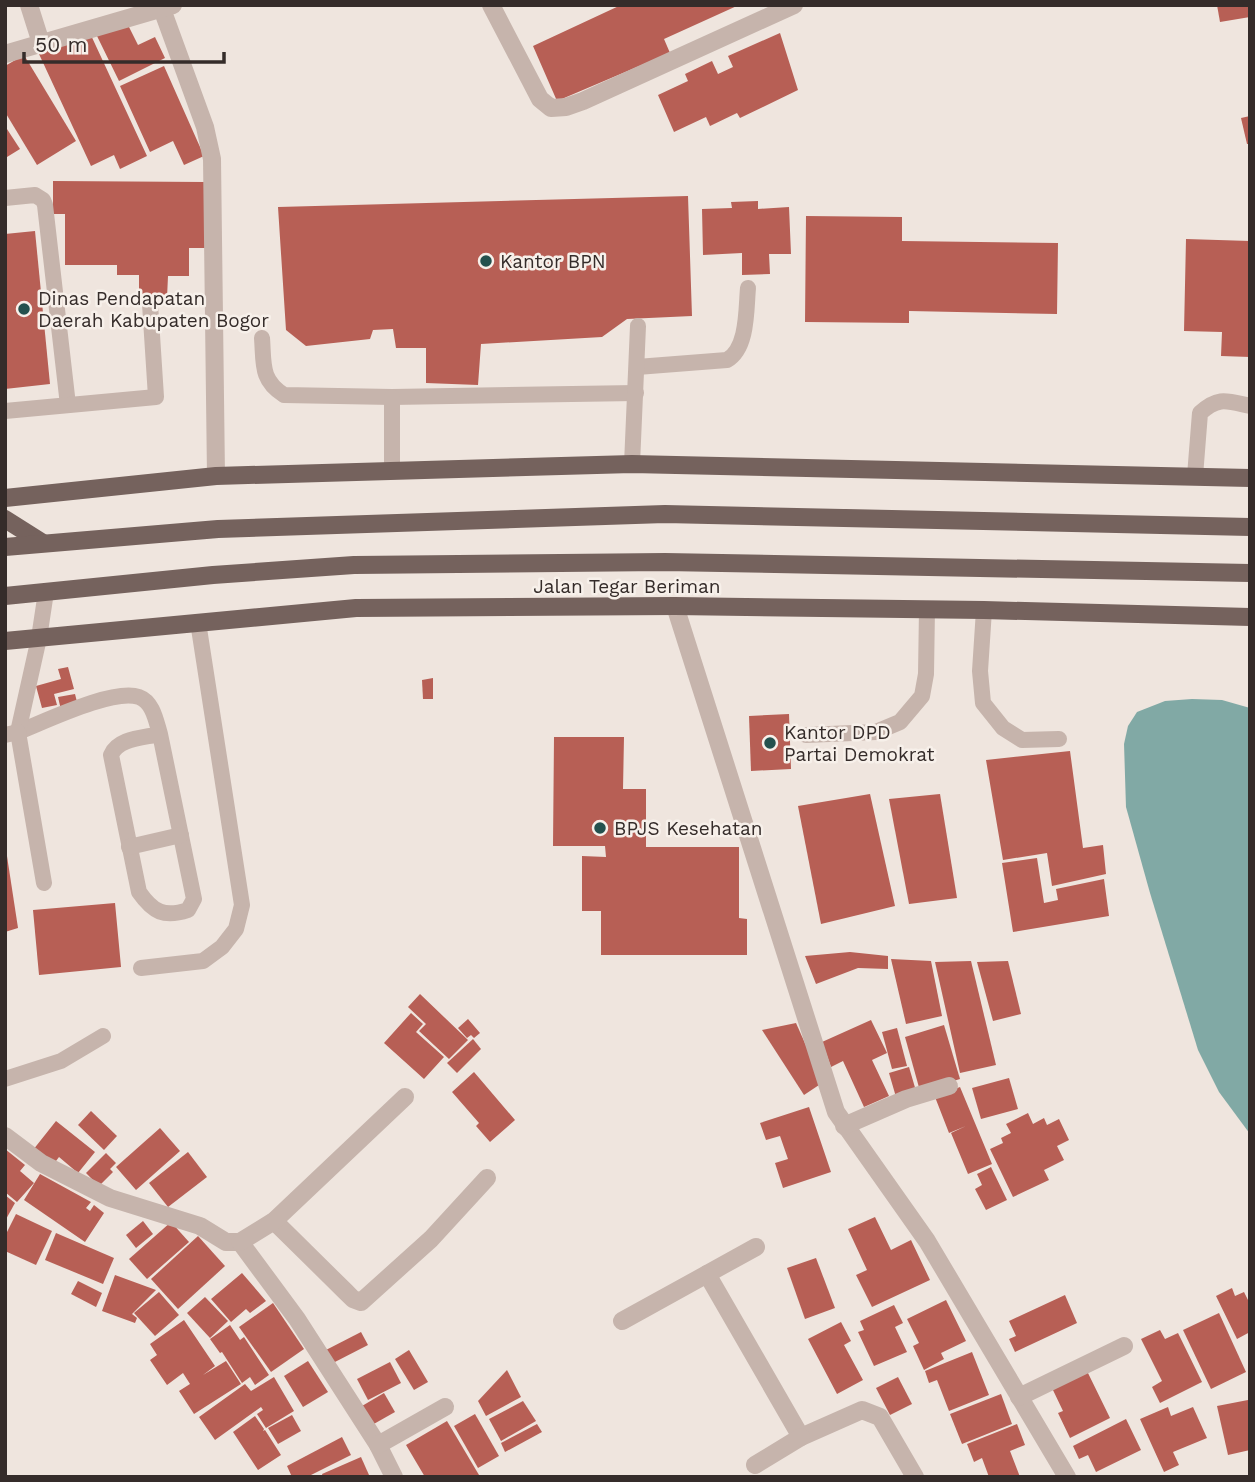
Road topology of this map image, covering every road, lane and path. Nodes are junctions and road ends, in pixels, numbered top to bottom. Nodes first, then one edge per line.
1 (29, 5) edge
2 (491, 5) edge
3 (794, 5) edge
4 (167, 7) edge
5 (41, 43) junction
6 (5, 54) edge
7 (5, 198) edge
8 (748, 288) dead end
9 (150, 304) dead end
10 (638, 326) dead end
11 (262, 338) dead end
12 (637, 367) junction
13 (636, 393) junction
14 (392, 397) junction
15 (68, 405) junction
16 (1250, 406) edge
17 (5, 411) edge
18 (632, 464) junction
19 (392, 471) junction
20 (216, 476) junction
21 (1195, 476) junction
22 (1250, 478) edge
23 (5, 498) edge
24 (5, 519) edge
25 (1250, 527) edge
26 (43, 543) junction
27 (5, 547) edge
28 (1250, 573) edge
29 (46, 592) junction
30 (5, 596) edge
31 (675, 606) junction
32 (927, 609) junction
33 (984, 610) junction
34 (1250, 617) edge
35 (198, 622) junction
36 (39, 638) junction
37 (5, 641) edge
38 (11, 734) edge
39 (160, 734) junction
40 (806, 735) dead end
41 (1059, 739) dead end
42 (181, 835) junction
43 (129, 847) junction
44 (44, 883) dead end
45 (141, 968) dead end
46 (103, 1036) dead end
47 (5, 1079) edge
48 (949, 1086) dead end
49 (405, 1097) dead end
50 (844, 1126) junction
51 (5, 1136) edge
52 (487, 1178) dead end
53 (274, 1221) junction
54 (240, 1242) junction
55 (756, 1247) dead end
56 (707, 1274) junction
57 (622, 1321) dead end
58 (1124, 1346) dead end
59 (1019, 1397) junction
60 (445, 1407) dead end
61 (801, 1437) junction
62 (378, 1445) junction
63 (755, 1465) dead end
64 (1065, 1476) edge
65 (394, 1477) edge
66 (915, 1477) edge

1 - 5 street
2 - 3 street
4 - 5 street
4 - 20 street
5 - 6 street
7 - 15 lane
8 - 12 lane
9 - 15 lane
10 - 12 lane
11 - 14 lane
12 - 13 lane
13 - 14 lane
13 - 18 lane
14 - 19 lane
15 - 17 lane
16 - 21 lane
18 - 19 main road
18 - 21 main road
19 - 20 main road
20 - 23 main road
21 - 22 main road
24 - 26 main road
25 - 26 main road
26 - 27 main road
28 - 29 main road, Jalan Tegar Beriman
29 - 30 main road, Jalan Tegar Beriman
29 - 36 lane
31 - 32 main road, Jalan Tegar Beriman
31 - 35 main road, Jalan Tegar Beriman
31 - 50 street
32 - 33 main road, Jalan Tegar Beriman
32 - 40 lane
33 - 34 main road, Jalan Tegar Beriman
33 - 41 lane
35 - 36 main road, Jalan Tegar Beriman
35 - 45 lane
36 - 37 main road, Jalan Tegar Beriman
36 - 38 lane
38 - 39 lane
38 - 44 lane
39 - 42 lane
39 - 43 lane
42 - 43 lane
42 - 43 lane
46 - 47 lane
48 - 50 street
49 - 53 street
50 - 59 street
51 - 54 street
52 - 53 street
53 - 54 street
54 - 62 street
55 - 56 street
56 - 57 street
56 - 61 street
58 - 59 street
59 - 64 street
60 - 62 street
61 - 63 street
61 - 66 street
62 - 65 street

